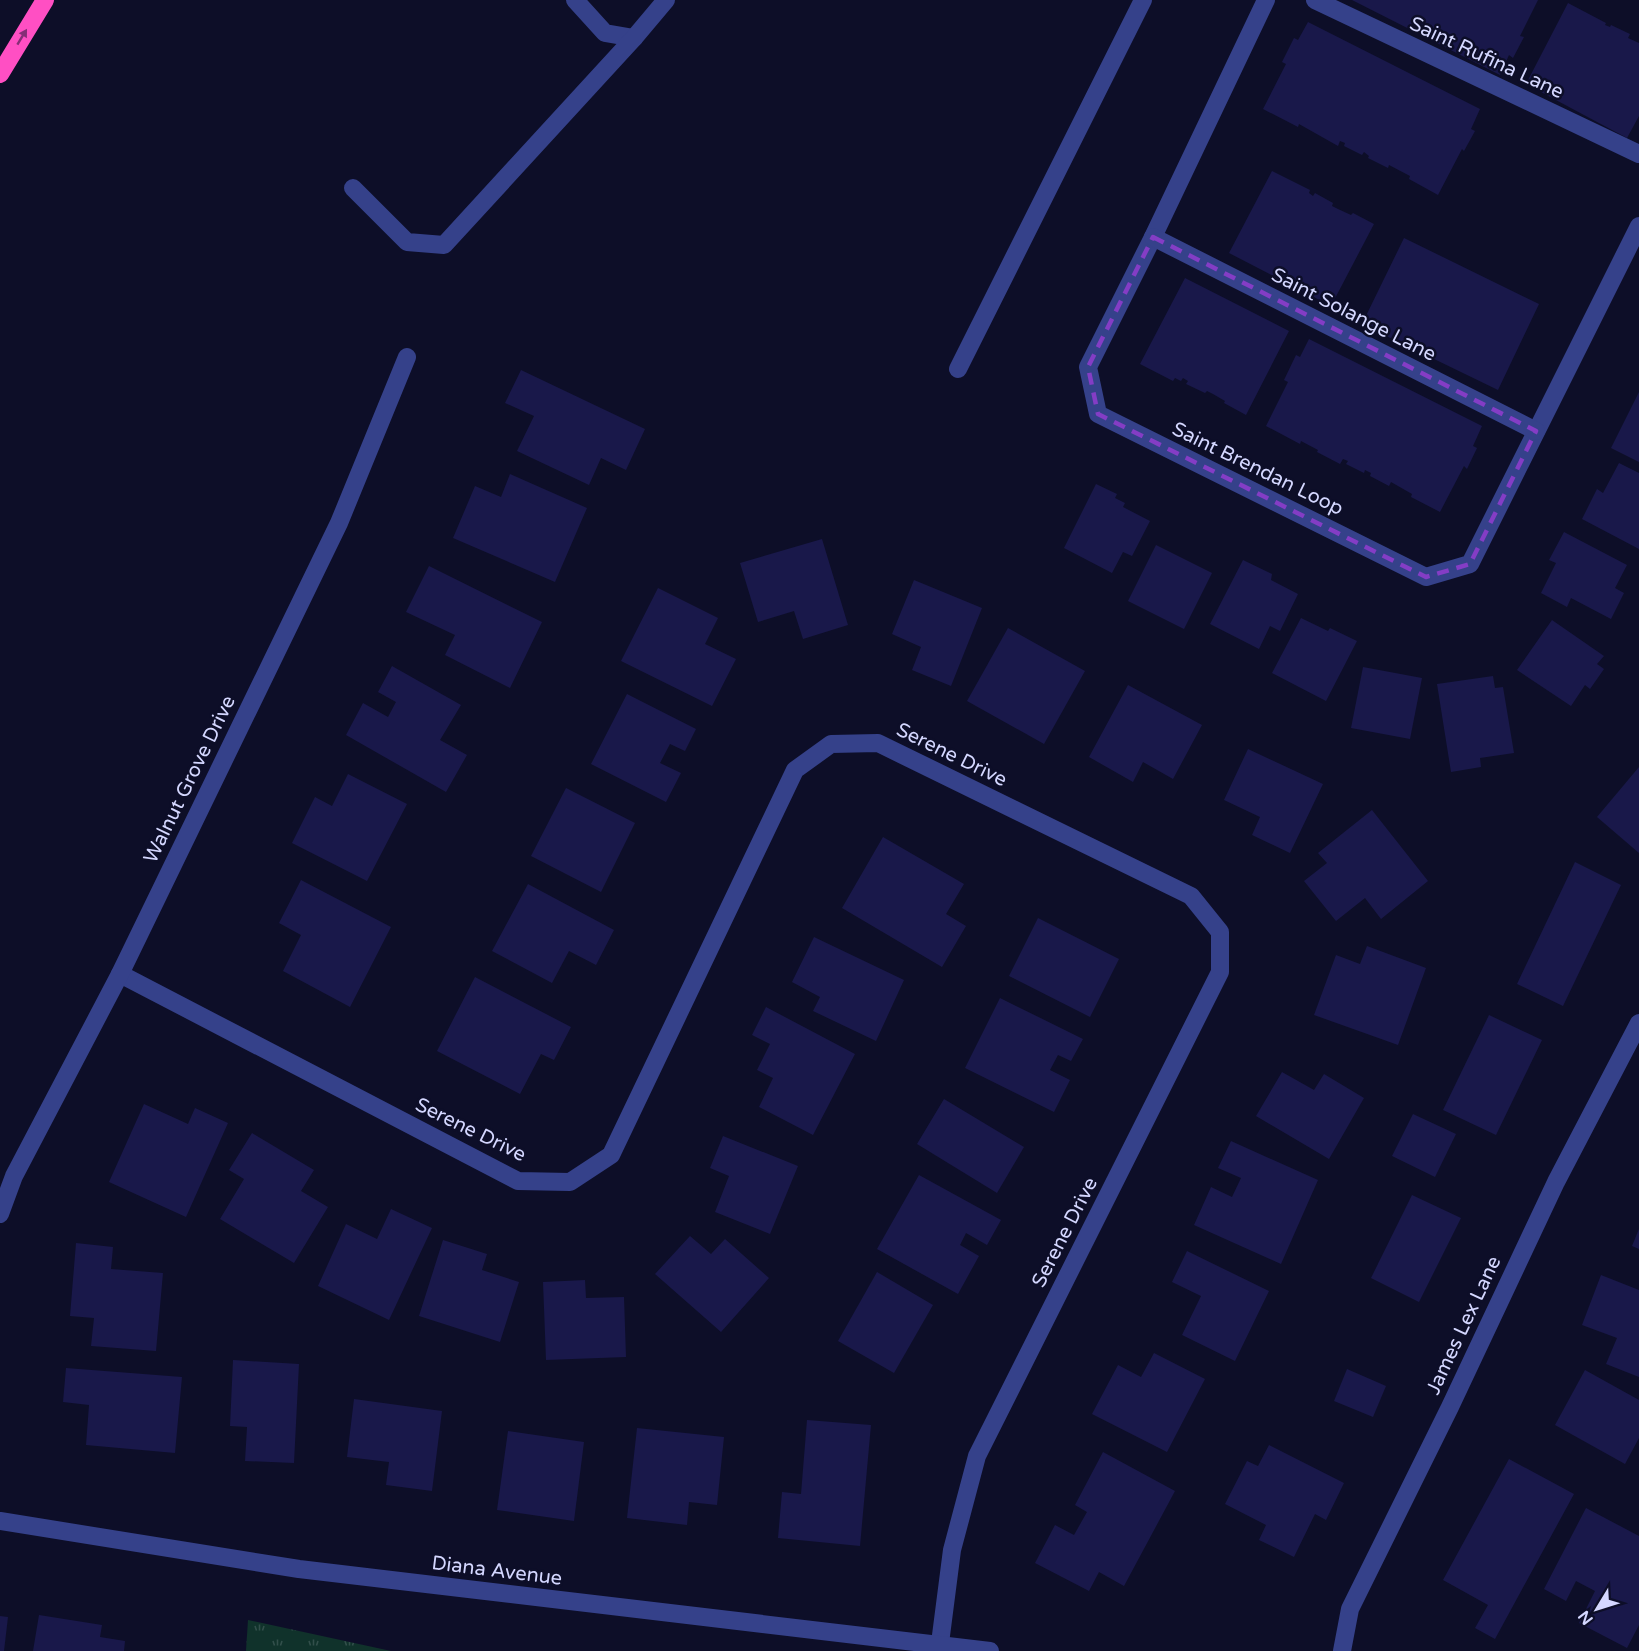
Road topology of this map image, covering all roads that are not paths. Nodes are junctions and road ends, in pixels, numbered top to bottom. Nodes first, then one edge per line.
1 (45, 0) edge
2 (574, 0) edge
3 (666, 0) edge
4 (1143, 0) edge
5 (1266, 0) edge
6 (1315, 0) edge
7 (634, 38) junction
8 (0, 74) edge
9 (1639, 154) edge
10 (352, 188) dead end
11 (1639, 226) edge
12 (1153, 237) junction
13 (407, 357) dead end
14 (958, 369) dead end
15 (1536, 431) junction
16 (120, 974) junction
17 (1639, 1023) edge
18 (0, 1214) edge
19 (0, 1521) edge
20 (939, 1648) edge
21 (990, 1651) edge
22 (1342, 1651) edge

8 -> 1 highway
2 - 7 street
3 - 7 street
4 - 14 street
5 - 12 street, Saint Brendan Loop
6 - 9 street, Saint Rufina Lane
7 - 10 street
11 - 15 street, Saint Brendan Loop
12 - 15 street, Saint Solange Lane
12 - 15 street, Saint Brendan Loop
13 - 16 street, Walnut Grove Drive
16 - 18 street, Walnut Grove Drive
16 - 20 street, Serene Drive
17 - 22 street, James Lex Lane
19 - 20 street, Diana Avenue
20 - 21 street, Diana Avenue

